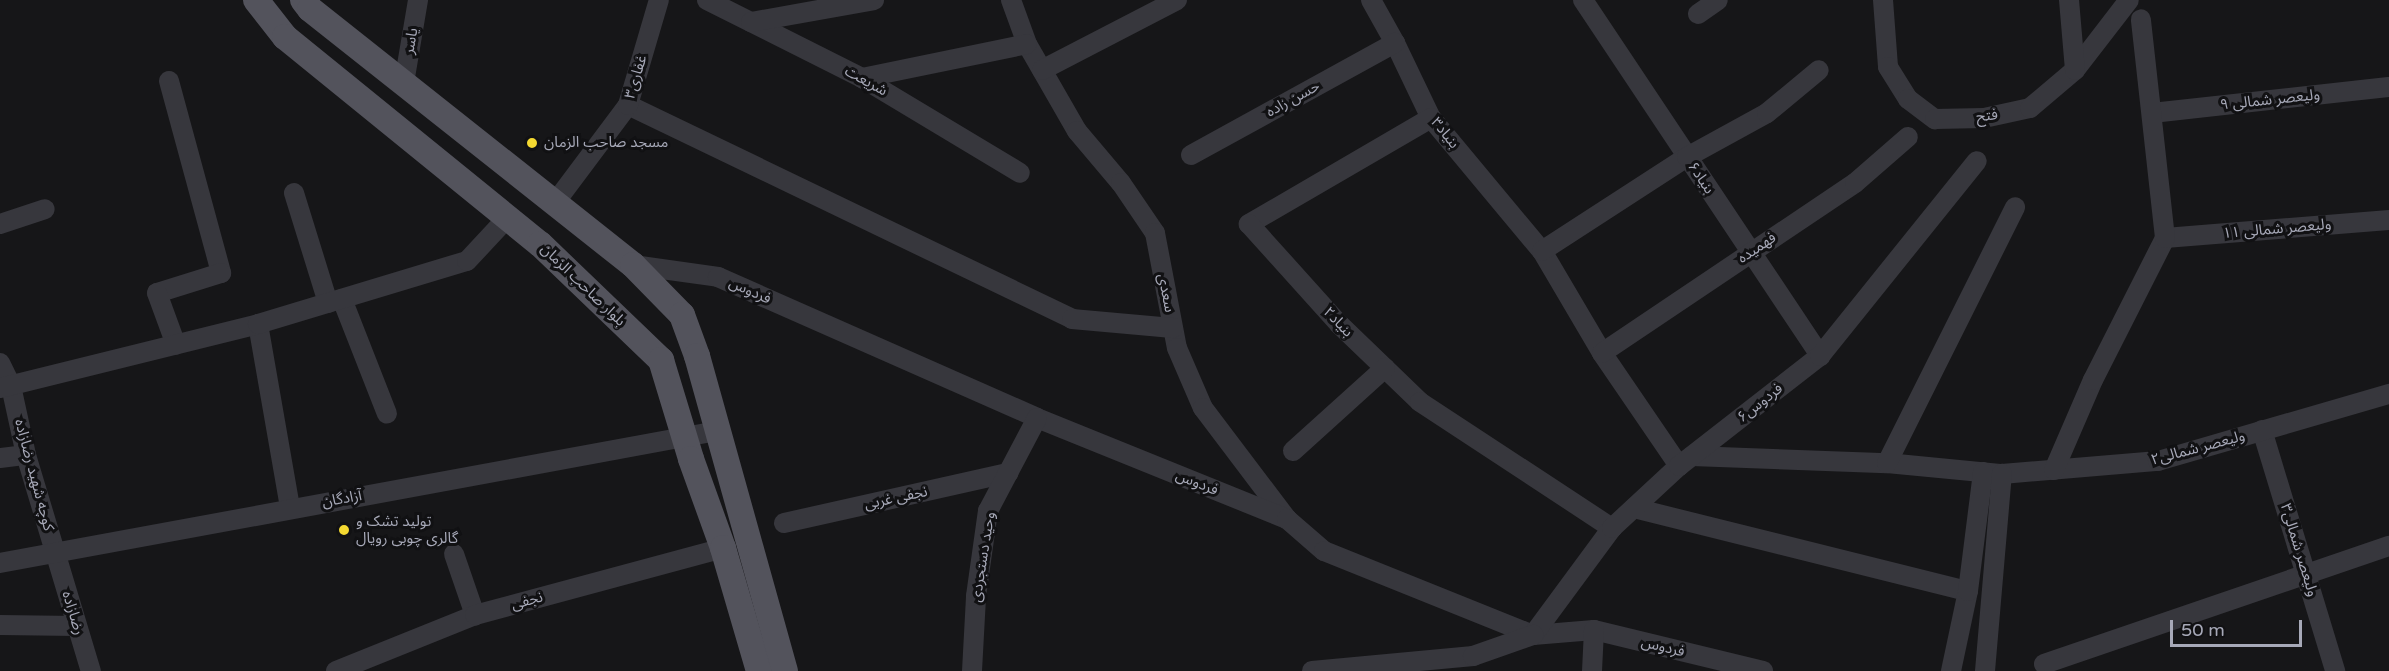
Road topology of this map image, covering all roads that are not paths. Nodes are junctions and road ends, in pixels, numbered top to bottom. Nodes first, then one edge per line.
1 (256, 0) edge
2 (303, 0) edge
3 (418, 0) edge
4 (659, 0) edge
5 (707, 0) edge
6 (874, 0) edge
7 (1011, 0) edge
8 (1177, 0) edge
9 (1371, 0) edge
10 (1583, 0) edge
11 (1718, 0) edge
12 (1883, 0) edge
13 (2069, 0) edge
14 (2129, 0) edge
15 (1153, 6) edge
16 (1698, 14) dead end
17 (2141, 19) dead end
18 (752, 22) junction
19 (1395, 43) junction
20 (1027, 44) junction
21 (1042, 70) junction
22 (1819, 70) dead end
23 (2075, 70) junction
24 (862, 78) junction
25 (169, 81) dead end
26 (404, 83) junction
27 (2389, 87) edge
28 (628, 105) junction
29 (2152, 113) junction
30 (1431, 118) junction
31 (1908, 137) dead end
32 (1191, 155) dead end
33 (1687, 157) junction
34 (1977, 161) dead end
35 (1020, 172) dead end
36 (294, 193) dead end
37 (554, 204) junction
38 (2015, 207) dead end
39 (45, 209) dead end
40 (508, 217) junction
41 (2389, 220) edge
42 (0, 224) edge
43 (2165, 238) junction
44 (1542, 251) junction
45 (1751, 252) junction
46 (633, 265) junction
47 (335, 301) junction
48 (258, 324) junction
49 (1173, 328) junction
50 (176, 345) junction
51 (1602, 353) junction
52 (1820, 356) junction
53 (0, 363) edge
54 (1385, 368) junction
55 (6, 387) edge
56 (2389, 394) edge
57 (387, 414) dead end
58 (1036, 418) junction
59 (2262, 430) junction
60 (717, 431) junction
61 (685, 438) junction
62 (1293, 451) dead end
63 (26, 455) junction
64 (0, 458) edge
65 (1686, 461) junction
66 (1887, 463) junction
67 (2054, 470) junction
68 (1008, 473) junction
69 (1992, 473) junction
70 (291, 508) junction
71 (1634, 508) junction
72 (1287, 519) junction
73 (784, 523) dead end
74 (1612, 528) junction
75 (2389, 546) edge
76 (723, 548) junction
77 (55, 554) junction
78 (454, 554) dead end
79 (0, 564) edge
80 (2306, 574) junction
81 (1968, 591) junction
82 (476, 615) junction
83 (0, 625) edge
84 (76, 626) junction
85 (1594, 630) junction
86 (1533, 635) junction
87 (2044, 664) dead end
88 (91, 671) edge
89 (336, 671) edge
90 (759, 671) edge
91 (785, 671) edge
92 (972, 671) edge
93 (1312, 671) edge
94 (1592, 671) edge
95 (1763, 671) edge
96 (1951, 671) edge
97 (1986, 671) edge
98 (2335, 671) edge

1 - 40 main road, بلوار صاحب الزمان
2 - 26 main road
3 - 26 street, یاسر
4 - 28 street, غفاری۳
5 - 18 street, شریعت
6 - 18 street
7 - 20 street, سعدی
8 - 15 street
9 - 19 street, بنیاد۳
10 - 33 street, بنیاد۶
11 - 16 street
12 - 23 street, فتح
13 - 23 street
14 - 23 street, فتح
15 - 21 street
17 - 29 street
18 - 24 street, شریعت
19 - 30 street, بنیاد۳
19 - 32 street, حسن زاده
20 - 21 street, سعدی
20 - 24 street
21 - 49 street, سعدی
22 - 33 street
24 - 35 street, شریعت
25 - 50 street
26 - 37 main road
27 - 29 street, ولیعصر شمالی ۹
28 - 37 street, غفاری۳
28 - 49 street
29 - 43 street
30 - 44 street, بنیاد۳
30 - 54 street, بنیاد۲
31 - 45 street, فهمیده
33 - 44 street
33 - 45 street, بنیاد۶
34 - 52 street, فردوس۶
36 - 47 street
37 - 46 main road
38 - 66 street
39 - 42 street
40 - 47 street
40 - 61 main road, بلوار صاحب الزمان
41 - 43 street, ولیعصر شمالی ۱۱
43 - 67 street
44 - 51 street, بنیاد۳
45 - 51 street, فهمیده
45 - 52 street, بنیاد۶
46 - 58 street, فردوس
46 - 60 main road
47 - 48 street
47 - 57 street
48 - 50 street
48 - 70 street
49 - 72 street, سعدی
50 - 55 street
51 - 65 street, بنیاد۳
52 - 65 street, فردوس۶
53 - 55 street, کوچه شهید رضازاده
54 - 62 street
54 - 74 street, بنیاد۲
55 - 63 street, کوچه شهید رضازاده
56 - 59 street, ولیعصر شمالی۲
58 - 68 street, وحید دستجردی
58 - 72 street, فردوس
59 - 67 street, ولیعصر شمالی۲
59 - 80 street, ولیعصر شمالی۳
60 - 61 street, آزادگان
60 - 91 main road
61 - 70 street, آزادگان
61 - 76 main road, بلوار صاحب الزمان
63 - 64 street
63 - 77 street, کوچه شهید رضازاده
65 - 66 street, ولیعصر شمالی۲
65 - 71 street, فردوس۶
66 - 69 street, ولیعصر شمالی۲
67 - 69 street, ولیعصر شمالی۲
68 - 73 street, نجفی غربی
68 - 92 street, وحید دستجردی
69 - 81 street
69 - 97 street
70 - 77 street, آزادگان
71 - 74 street, فردوس۶
71 - 81 street
72 - 86 street, فردوس
74 - 86 street, فردوس۶
75 - 80 street
76 - 82 street, نجفی
76 - 90 main road, بلوار صاحب الزمان
77 - 79 street, آزادگان
77 - 84 street, رضازاده
78 - 82 street
80 - 87 street
80 - 98 street, ولیعصر شمالی۳
81 - 96 street
82 - 89 street, نجفی
83 - 84 street
84 - 88 street, رضازاده
85 - 86 street, فردوس
85 - 94 street
85 - 95 street, فردوس
86 - 93 street

